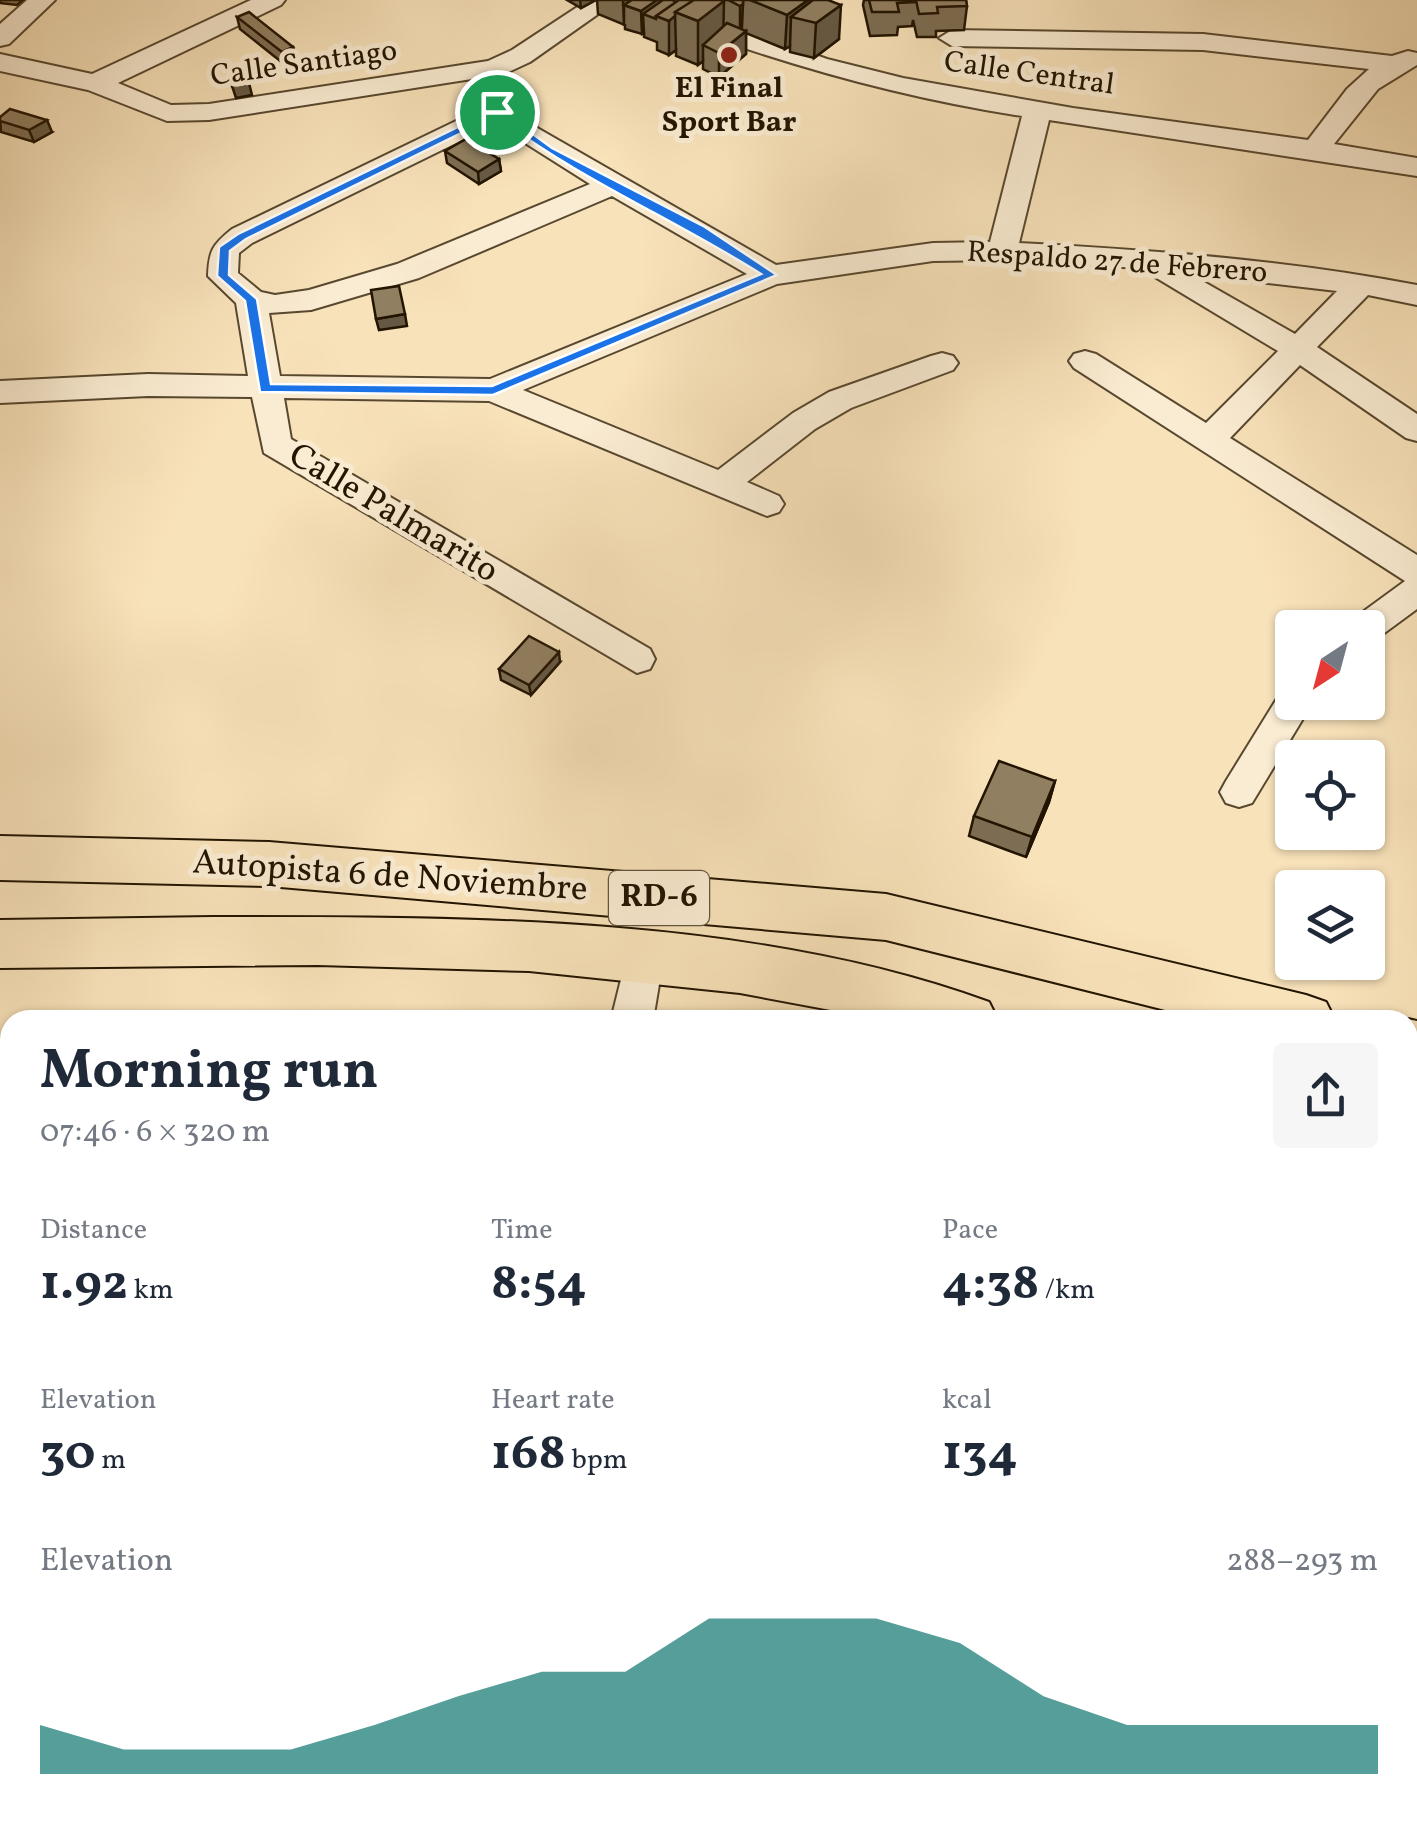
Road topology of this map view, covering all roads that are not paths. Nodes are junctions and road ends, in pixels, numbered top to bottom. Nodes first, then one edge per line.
1 (42, 0) edge
2 (272, 0) edge
3 (605, 0) edge
4 (644, 0) edge
5 (0, 38) edge
6 (952, 38) dead end
7 (1405, 61) edge
8 (0, 62) edge
9 (495, 68) junction
10 (31, 72) junction
11 (95, 83) junction
12 (0, 94) edge
13 (1038, 108) junction
14 (497, 112) junction
15 (1318, 147) junction
16 (1417, 167) edge
17 (611, 186) junction
18 (1002, 250) junction
19 (1141, 259) junction
20 (771, 275) junction
21 (1361, 284) junction
22 (1412, 297) edge
23 (251, 299) junction
24 (1298, 350) junction
25 (1084, 361) dead end
26 (942, 363) dead end
27 (265, 388) junction
28 (493, 390) junction
29 (0, 392) edge
30 (1417, 430) edge
31 (1209, 440) junction
32 (721, 485) junction
33 (768, 504) dead end
34 (1417, 572) edge
35 (1417, 590) edge
36 (1385, 614) edge
37 (637, 659) dead end
38 (1283, 720) edge
39 (1239, 792) dead end
40 (0, 858) edge
41 (0, 944) edge
42 (644, 955) junction
43 (634, 1010) edge
44 (933, 1010) edge
45 (1265, 1010) edge

1 - 5 street
2 - 11 street
3 - 9 street, Calle Santiago
4 - 13 street, Calle Central
6 - 7 street
7 - 15 street
8 - 10 street, Calle Santiago
9 - 11 street, Calle Santiago
9 - 14 street
10 - 11 street, Calle Santiago
10 - 12 street
13 - 15 street, Calle Central
13 - 18 street
14 - 17 street
14 - 23 street
15 - 16 street, Calle Central
17 - 20 street
17 - 23 street
18 - 19 street, Respaldo 27 de Febrero
18 - 20 street, Respaldo 27 de Febrero
19 - 21 street, Respaldo 27 de Febrero
19 - 24 street
20 - 28 street, Respaldo 27 de Febrero
21 - 22 street, Respaldo 27 de Febrero
21 - 24 street
23 - 27 street, Calle Palmarito
24 - 30 street
24 - 31 street
25 - 31 street
26 - 32 street
27 - 28 street, Respaldo 27 de Febrero
27 - 29 street, Respaldo 27 de Febrero
27 - 37 street, Calle Palmarito
28 - 32 street
31 - 34 street
32 - 33 street
35 - 36 street
38 - 39 street
40 - 45 highway, Autopista 6 de Noviembre / RD-6
41 - 42 highway, Autopista 6 de Noviembre / RD-6
42 - 43 street
42 - 44 highway, Autopista 6 de Noviembre / RD-6

